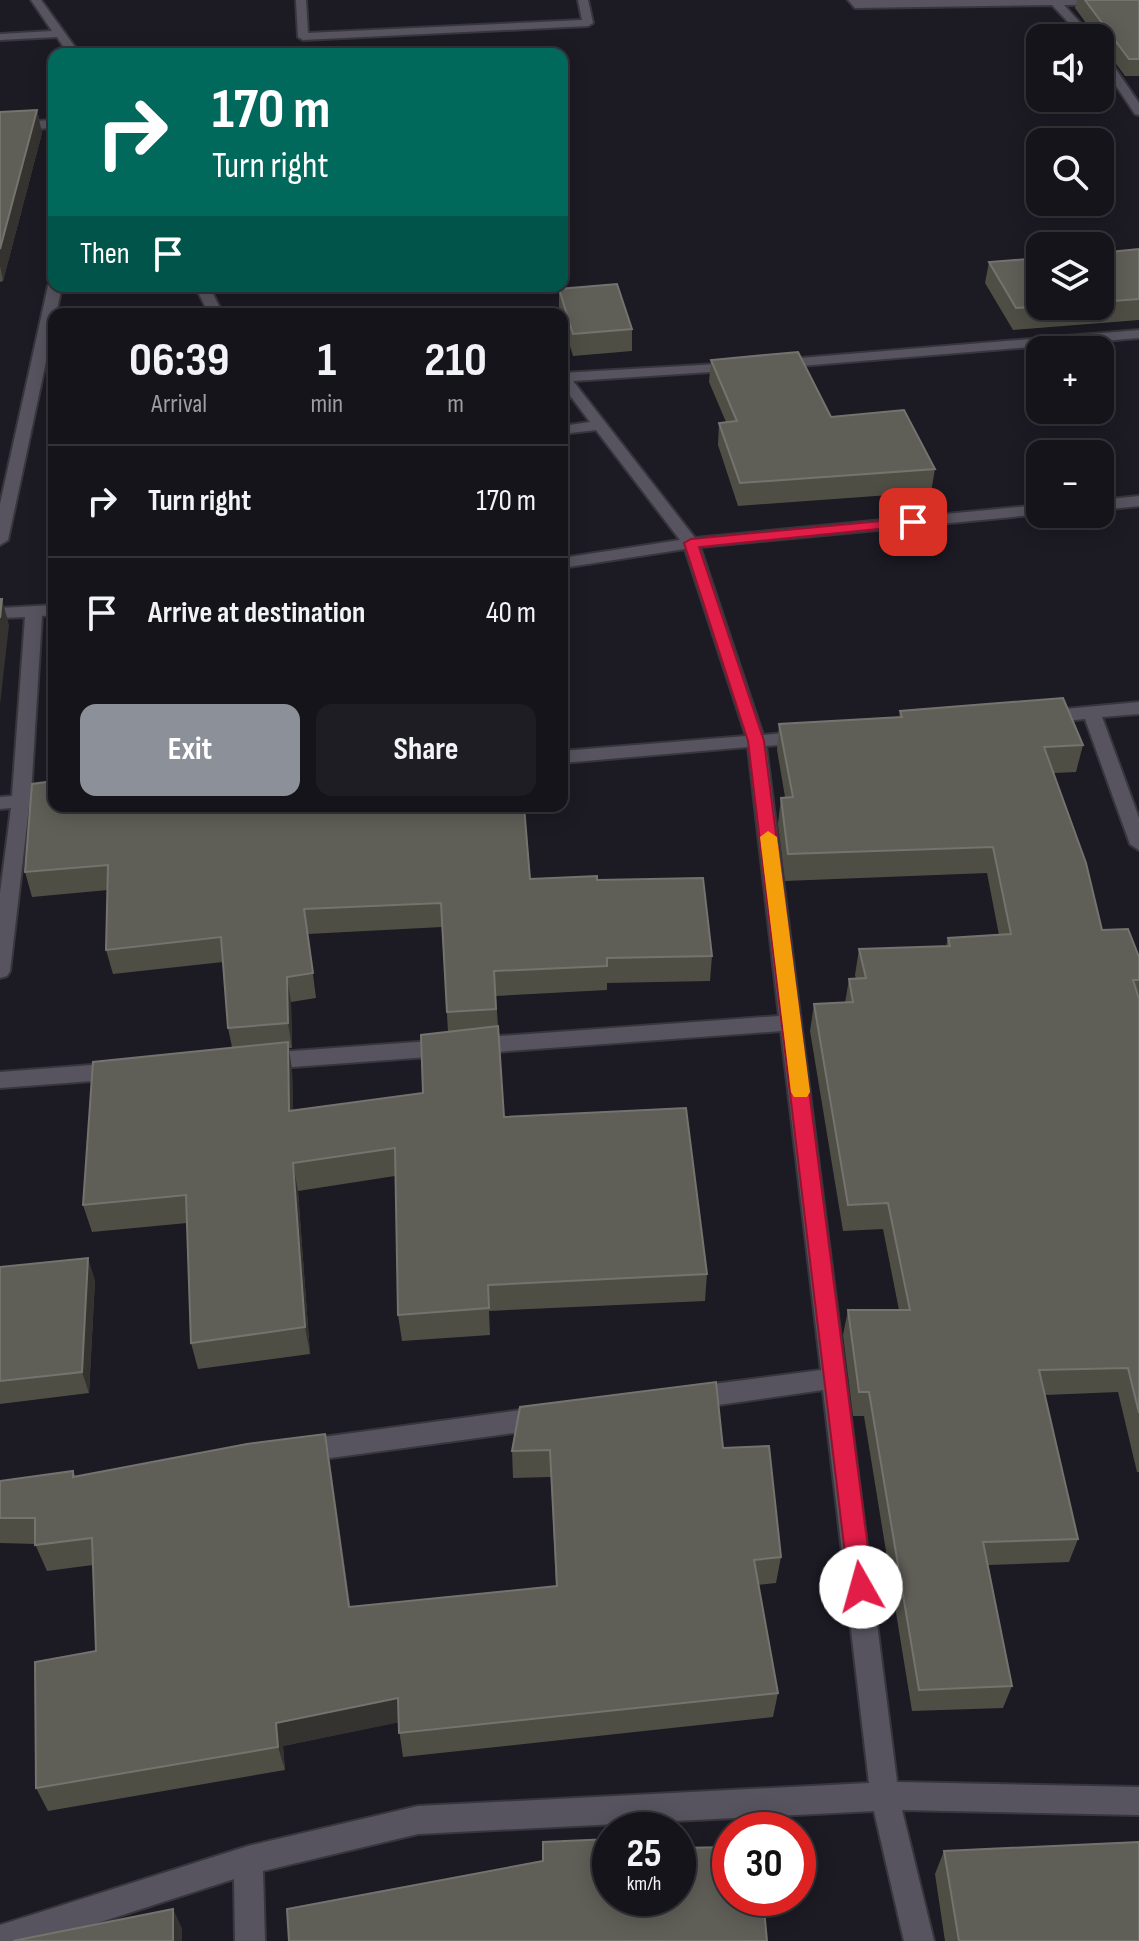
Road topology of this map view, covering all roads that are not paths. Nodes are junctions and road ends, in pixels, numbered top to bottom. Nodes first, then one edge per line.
1 (36, 0) edge
2 (301, 0) edge
3 (583, 0) edge
4 (853, 0) edge
5 (1139, 1) edge
6 (1055, 2) edge
7 (1076, 24) edge
8 (60, 34) junction
9 (0, 37) edge
10 (70, 48) edge
11 (1114, 75) edge
12 (1139, 88) edge
13 (1123, 89) junction
14 (1139, 112) edge
15 (48, 124) edge
16 (0, 127) edge
17 (48, 318) edge
18 (1139, 334) edge
19 (760, 365) edge
20 (745, 367) edge
21 (568, 377) edge
22 (568, 383) edge
23 (601, 425) junction
24 (568, 429) edge
25 (1139, 501) edge
26 (1114, 504) edge
27 (1026, 511) edge
28 (0, 540) edge
29 (691, 543) junction
30 (568, 562) edge
31 (48, 610) edge
32 (34, 611) junction
33 (0, 613) edge
34 (1139, 708) edge
35 (1092, 713) junction
36 (1031, 718) edge
37 (817, 736) edge
38 (756, 741) junction
39 (568, 757) edge
40 (48, 799) edge
41 (21, 801) junction
42 (0, 803) edge
43 (1139, 844) edge
44 (0, 971) edge
45 (792, 1023) junction
46 (238, 1063) edge
47 (143, 1069) edge
48 (0, 1080) edge
49 (836, 1378) junction
50 (663, 1402) edge
51 (568, 1414) edge
52 (284, 1453) edge
53 (885, 1796) junction
54 (1139, 1801) edge
55 (248, 1860) junction
56 (0, 1940) edge
57 (250, 1941) edge
58 (919, 1941) edge

1 - 8 street
2 - 3 street
4 - 6 street
5 - 6 street
6 - 7 street
8 - 9 street
8 - 10 street
11 - 13 street
12 - 13 street
13 - 14 street
15 - 16 street
17 - 28 street
18 - 19 street
20 - 21 street
22 - 23 street
23 - 24 street
23 - 29 street
25 - 26 street
27 - 29 street
29 - 30 street
29 - 38 street
31 - 32 street
32 - 33 street
32 - 41 street
34 - 35 street
35 - 36 street
35 - 43 street
37 - 38 street
38 - 39 street
38 - 45 street
40 - 41 street
41 - 42 street
41 - 44 street
45 - 46 street
45 - 49 street
47 - 48 street
49 - 50 street
49 - 53 street
51 - 52 street
53 - 54 street
53 - 55 street
53 - 58 street
55 - 56 street
55 - 57 street

